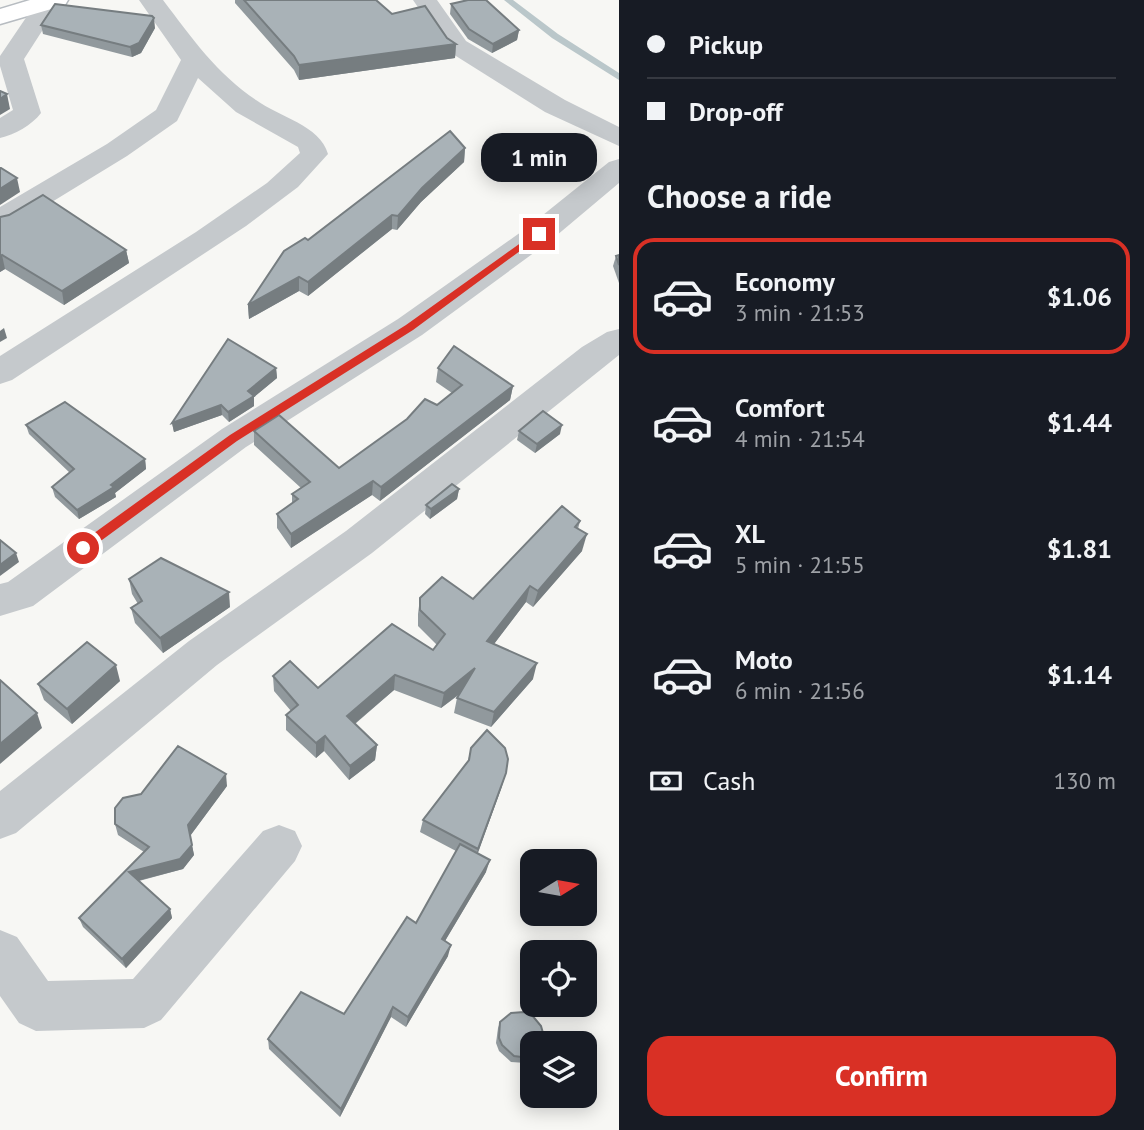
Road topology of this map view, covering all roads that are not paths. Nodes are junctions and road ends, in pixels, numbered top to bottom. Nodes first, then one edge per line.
1 (151, 0) edge
2 (425, 0) edge
3 (52, 1) edge
4 (0, 17) edge
5 (194, 60) junction
6 (0, 130) edge
7 (619, 138) edge
8 (619, 168) edge
9 (0, 220) edge
10 (619, 340) edge
11 (0, 372) edge
12 (0, 600) edge
13 (0, 818) edge
14 (279, 846) dead end
15 (0, 954) edge

1 - 5 street
2 - 7 street
3 - 4 main road
3 - 6 street
5 - 9 street
5 - 11 street
8 - 12 street
10 - 13 street
14 - 15 street

